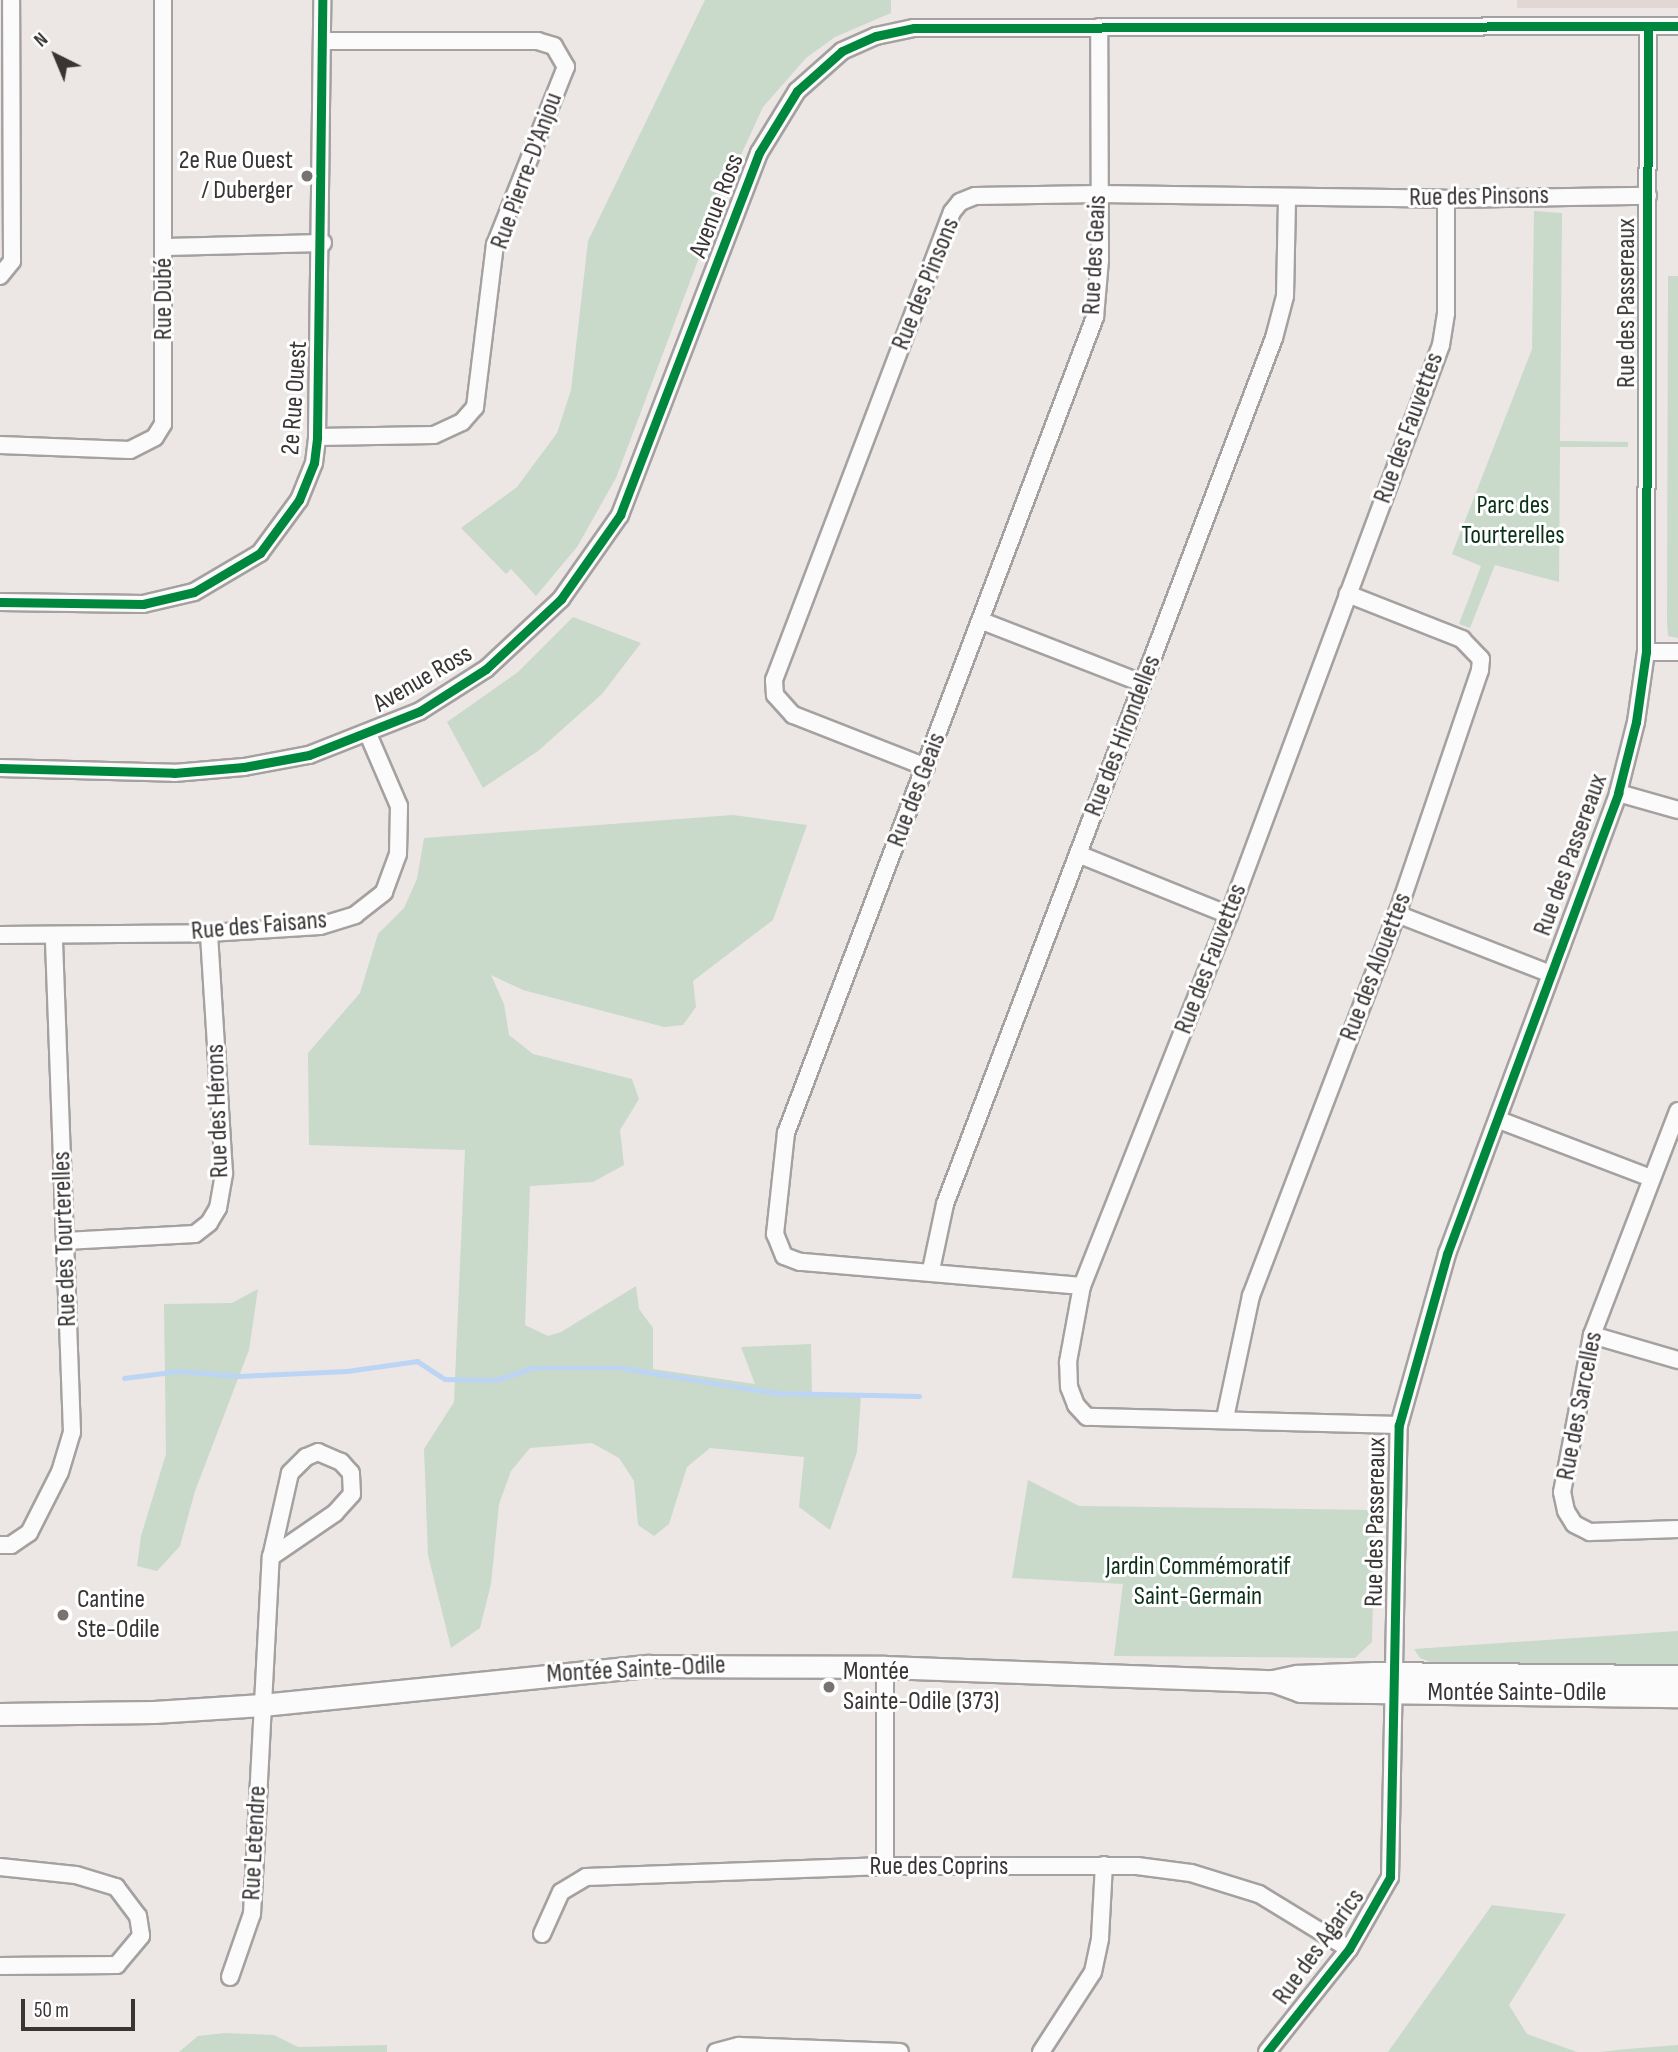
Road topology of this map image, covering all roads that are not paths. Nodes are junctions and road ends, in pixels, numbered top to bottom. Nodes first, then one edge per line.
1 (11, 0) edge
2 (163, 0) edge
3 (322, 0) edge
4 (1648, 26) junction
5 (1678, 26) edge
6 (1099, 27) junction
7 (322, 41) junction
8 (1100, 194) junction
9 (1647, 196) junction
10 (1287, 197) junction
11 (1446, 199) junction
12 (323, 243) junction
13 (164, 247) junction
14 (0, 276) edge
15 (317, 437) junction
16 (0, 445) edge
17 (1348, 594) junction
18 (0, 602) edge
19 (982, 621) junction
20 (1646, 652) junction
21 (1678, 652) edge
22 (1142, 683) junction
23 (368, 734) junction
24 (926, 767) junction
25 (0, 768) edge
26 (1618, 793) junction
27 (1678, 810) edge
28 (1078, 854) junction
29 (1397, 914) junction
30 (1229, 915) junction
31 (209, 933) junction
32 (0, 935) edge
33 (54, 936) junction
34 (1551, 974) junction
35 (1678, 1111) edge
36 (1499, 1119) junction
37 (1651, 1178) junction
38 (65, 1241) junction
39 (931, 1270) junction
40 (1082, 1286) junction
41 (1592, 1335) junction
42 (1678, 1360) edge
43 (1225, 1418) junction
44 (1399, 1425) junction
45 (1678, 1529) edge
46 (0, 1545) edge
47 (271, 1557) junction
48 (886, 1667) junction
49 (1678, 1676) edge
50 (1393, 1683) junction
51 (1678, 1696) edge
52 (262, 1705) junction
53 (0, 1714) edge
54 (1104, 1865) junction
55 (885, 1866) junction
56 (0, 1867) edge
57 (542, 1934) dead end
58 (1349, 1950) junction
59 (0, 1966) edge
60 (230, 1977) dead end
61 (716, 2052) edge
62 (900, 2052) edge
63 (1041, 2052) edge
64 (1267, 2052) edge

1 - 14 street
2 - 13 street, Rue Dubé
3 - 7 street, 2e Rue Ouest
4 - 5 street, Avenue Ross
4 - 6 street, Avenue Ross
4 - 9 street, Rue des Passereaux
6 - 8 street, Rue des Geais
6 - 23 street, Avenue Ross
7 - 12 street, 2e Rue Ouest
7 - 15 street, Rue Pierre-D'Anjou
8 - 10 street, Rue des Pinsons
8 - 19 street, Rue des Geais
8 - 24 street, Rue des Pinsons
9 - 11 street, Rue des Pinsons
9 - 20 street, Rue des Passereaux
10 - 11 street, Rue des Pinsons
10 - 22 street, Rue des Hirondelles
11 - 17 street, Rue des Fauvettes
12 - 13 street
12 - 15 street, 2e Rue Ouest
13 - 16 street, Rue Dubé
15 - 18 street, 2e Rue Ouest
17 - 29 street, Rue des Alouettes
17 - 30 street, Rue des Fauvettes
19 - 22 street
19 - 24 street, Rue des Geais
20 - 21 street
20 - 26 street, Rue des Passereaux
22 - 28 street, Rue des Hirondelles
23 - 25 street, Avenue Ross
23 - 31 street, Rue des Faisans
24 - 39 street, Rue des Geais
26 - 27 street
26 - 34 street, Rue des Passereaux
28 - 30 street
28 - 39 street, Rue des Hirondelles
29 - 34 street
29 - 43 street, Rue des Alouettes
30 - 40 street, Rue des Fauvettes
31 - 33 street, Rue des Faisans
31 - 38 street, Rue des Hérons
32 - 33 street, Rue des Faisans
33 - 38 street, Rue des Tourterelles
34 - 36 street, Rue des Passereaux
35 - 37 street, Rue des Sarcelles
36 - 37 street
36 - 44 street, Rue des Passereaux
37 - 41 street, Rue des Sarcelles
38 - 46 street, Rue des Tourterelles
39 - 40 street, Rue des Geais
40 - 43 street, Rue des Fauvettes
41 - 42 street
41 - 45 street, Rue des Sarcelles
43 - 44 street, Rue des Fauvettes
44 - 50 street, Rue des Passereaux
47 - 47 street, Rue Letendre
47 - 52 street, Rue Letendre
48 - 50 main road, Montée Sainte-Odile
48 - 52 main road, Montée Sainte-Odile
48 - 55 street
49 - 50 main road, Montée Sainte-Odile
50 - 51 main road, Montée Sainte-Odile
50 - 58 street, Rue des Agarics
52 - 53 main road, Montée Sainte-Odile
52 - 60 street, Rue Letendre
54 - 55 street, Rue des Coprins
54 - 58 street, Rue des Coprins
54 - 63 street
55 - 57 street, Rue des Coprins
56 - 59 street
58 - 64 street, Rue des Agarics
61 - 62 street

